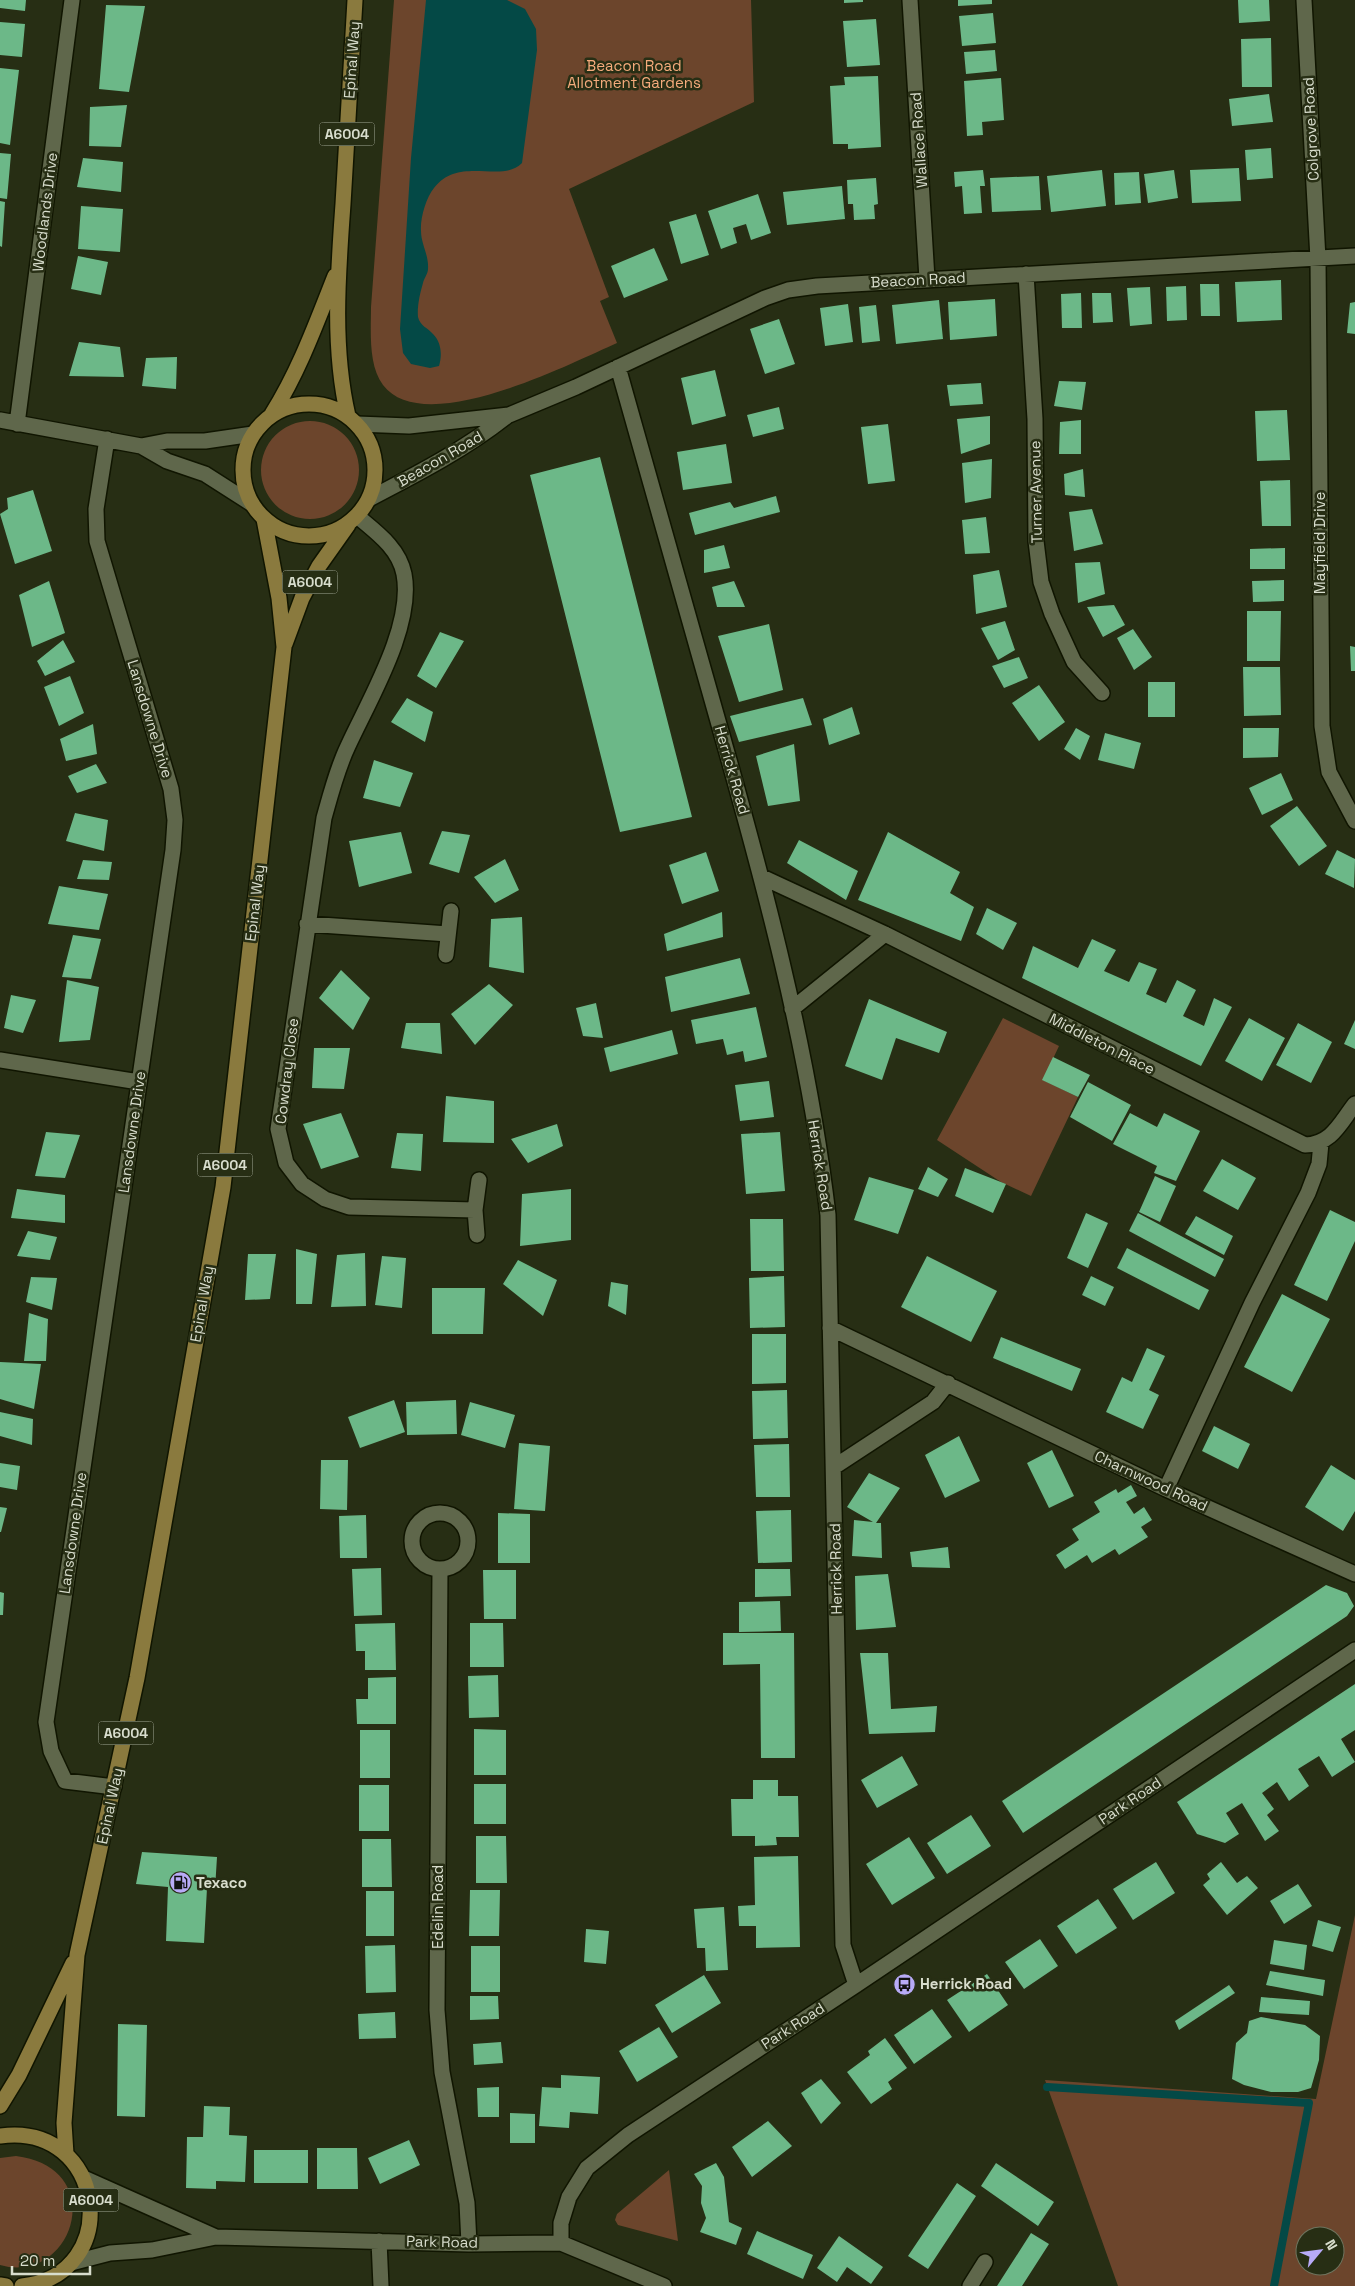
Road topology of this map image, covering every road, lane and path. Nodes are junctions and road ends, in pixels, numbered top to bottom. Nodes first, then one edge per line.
1 (72, 0) edge
2 (355, 0) edge
3 (910, 0) edge
4 (1304, 0) edge
5 (1355, 256) edge
6 (1318, 259) junction
7 (338, 269) junction
8 (1026, 274) junction
9 (927, 279) junction
10 (618, 367) junction
11 (271, 415) junction
12 (509, 415) junction
13 (0, 420) edge
14 (352, 420) junction
15 (17, 424) junction
16 (254, 434) junction
17 (107, 439) junction
18 (141, 446) junction
19 (369, 499) junction
20 (252, 504) junction
21 (264, 519) junction
22 (353, 519) junction
23 (284, 647) junction
24 (1102, 693) dead end
25 (1355, 821) edge
26 (762, 877) junction
27 (451, 911) dead end
28 (307, 924) junction
29 (448, 934) junction
30 (885, 934) junction
31 (446, 956) dead end
32 (792, 1009) junction
33 (0, 1060) edge
34 (139, 1082) junction
35 (1355, 1104) edge
36 (1321, 1142) junction
37 (479, 1180) dead end
38 (475, 1210) junction
39 (477, 1234) dead end
40 (830, 1328) junction
41 (948, 1383) junction
42 (834, 1467) junction
43 (1166, 1489) junction
44 (440, 1569) dead end
45 (1355, 1574) edge
46 (1355, 1650) edge
47 (114, 1788) junction
48 (78, 1955) junction
49 (856, 1985) junction
50 (0, 2106) edge
51 (0, 2136) edge
52 (66, 2154) junction
53 (84, 2178) junction
54 (216, 2236) junction
55 (379, 2241) junction
56 (561, 2243) junction
57 (469, 2244) junction
58 (985, 2262) dead end
59 (72, 2263) junction
60 (55, 2280) edge
61 (0, 2285) edge
62 (6, 2286) edge
63 (22, 2286) edge
64 (382, 2286) edge
65 (664, 2286) edge
66 (970, 2286) edge

1 - 15 street, Woodlands Drive
2 - 7 main road, Epinal Way / A6004
3 - 9 street, Wallace Road
4 - 6 street, Colgrove Road
5 - 6 street, Beacon Road
6 - 8 street, Beacon Road
6 - 25 street, Mayfield Drive
7 - 11 main road, Epinal Way / A6004
7 - 14 main road, Epinal Way / A6004
8 - 9 street, Beacon Road
8 - 24 street, Turner Avenue
9 - 10 street, Beacon Road
10 - 12 street, Beacon Road
10 - 26 street, Herrick Road
11 - 14 main road
11 - 16 main road
12 - 14 street, Beacon Road
12 - 19 street, Beacon Road
13 - 15 street
14 - 19 main road
15 - 17 street
16 - 18 street
16 - 20 main road
17 - 18 street
17 - 34 street, Lansdowne Drive
18 - 20 street
19 - 22 main road
20 - 21 main road
21 - 22 main road
21 - 23 main road, Epinal Way / A6004
22 - 23 main road, Epinal Way / A6004
22 - 28 street, Cowdray Close
23 - 47 main road, Epinal Way / A6004
26 - 30 street, Middleton Place
26 - 32 street, Herrick Road
27 - 29 street
28 - 29 street
28 - 38 street, Cowdray Close
29 - 31 street
30 - 32 street
30 - 36 street, Middleton Place
32 - 40 street, Herrick Road
33 - 34 street
34 - 47 street, Lansdowne Drive
35 - 36 street
36 - 43 street
37 - 38 street
38 - 39 street
40 - 41 street, Charnwood Road
40 - 42 street, Herrick Road
41 - 42 street
41 - 43 street, Charnwood Road
42 - 49 street, Herrick Road
43 - 45 street, Charnwood Road
44 - 57 street, Edelin Road
46 - 49 street, Park Road
47 - 48 main road, Epinal Way / A6004
48 - 50 main road, Epinal Way / A6004
48 - 52 main road, Epinal Way / A6004
49 - 56 street, Park Road
51 - 52 main road, A6004
52 - 53 main road, A6004
53 - 54 street, Park Road
53 - 59 main road, A6004
54 - 55 street, Park Road
54 - 59 street, Park Road
55 - 57 street, Park Road
55 - 64 street
56 - 57 street, Park Road
56 - 65 street
58 - 66 street
59 - 60 main road, A6004
60 - 63 main road, A6004
61 - 62 main road

